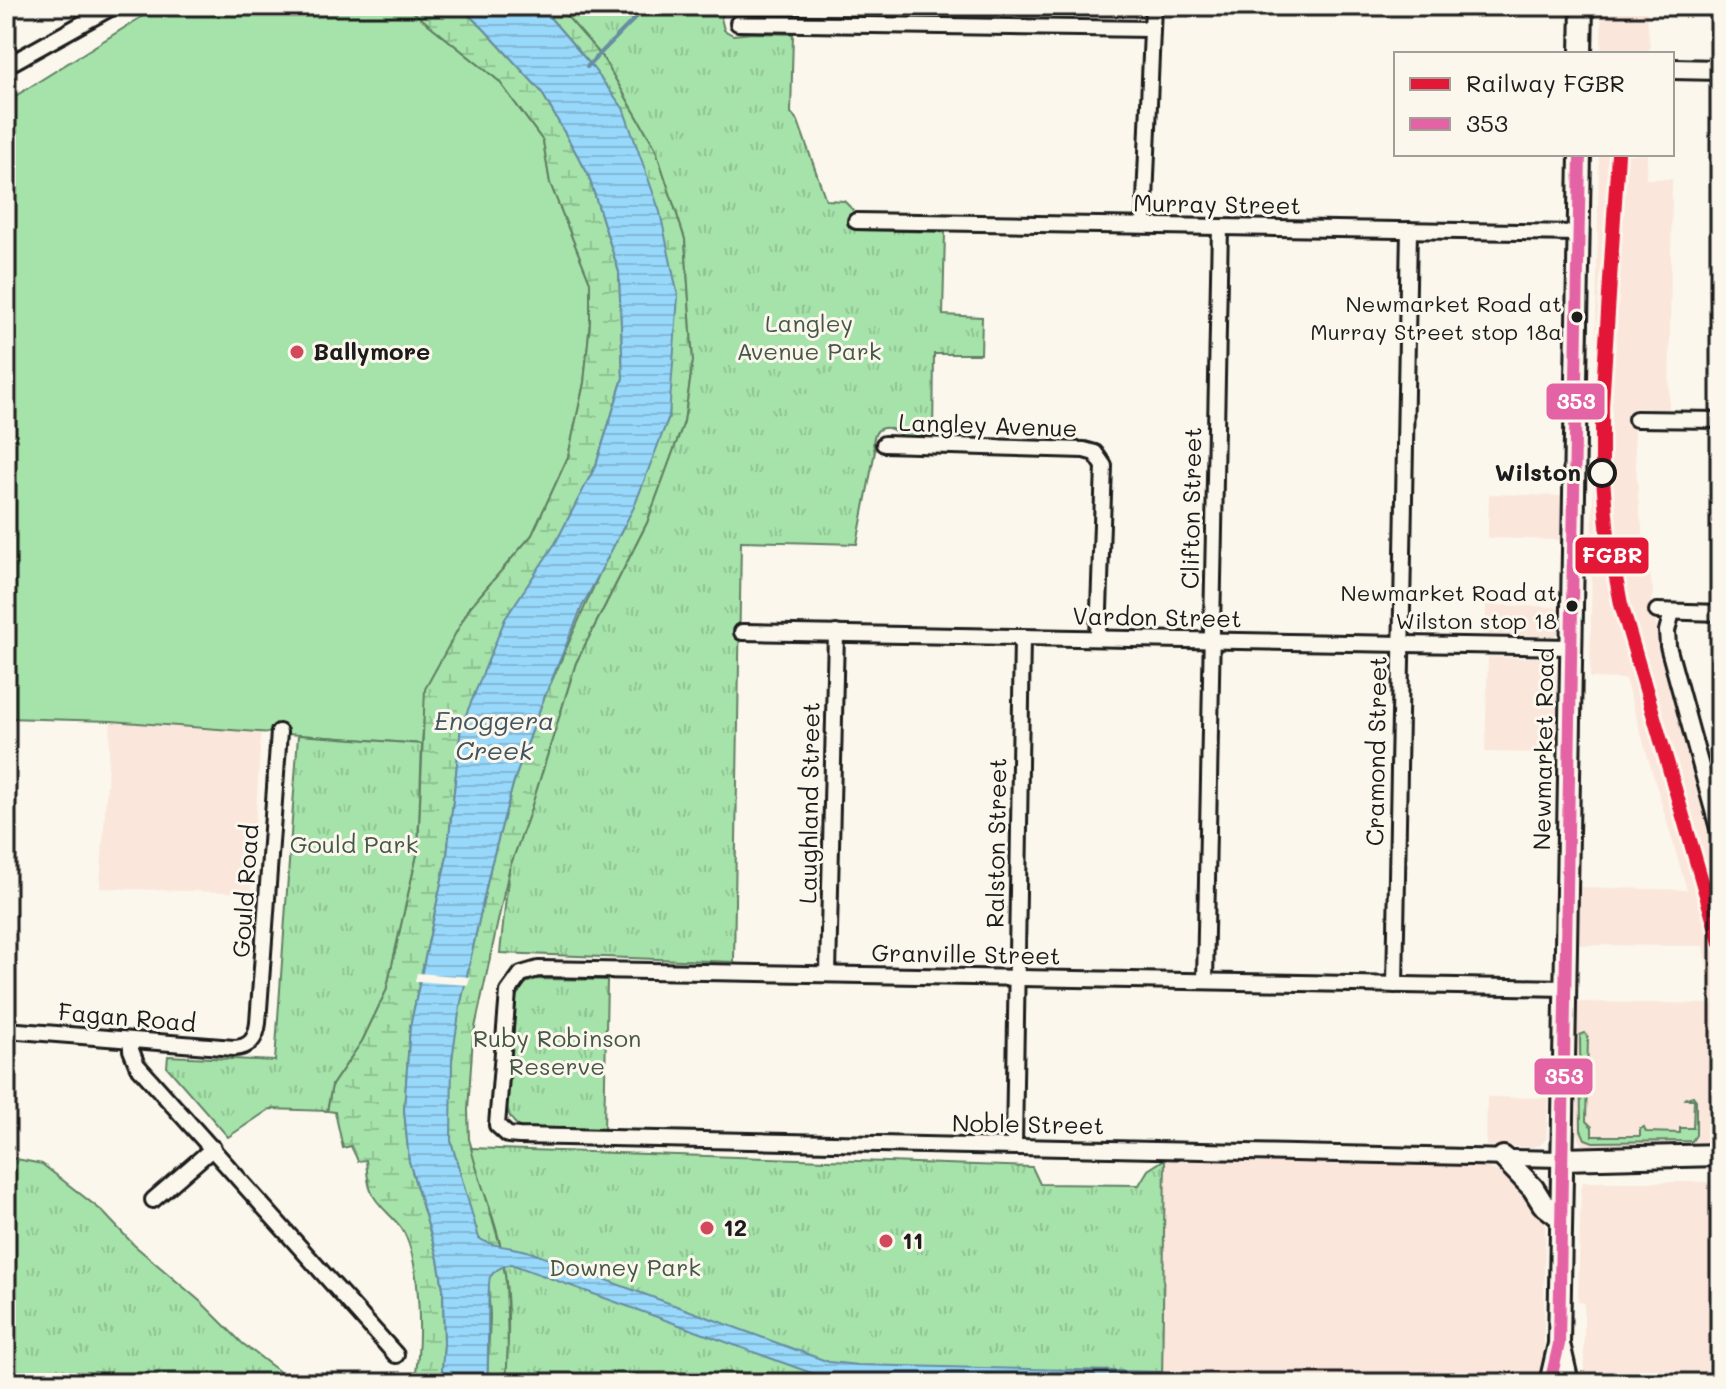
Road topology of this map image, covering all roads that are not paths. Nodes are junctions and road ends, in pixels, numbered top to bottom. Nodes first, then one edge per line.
1 (114, 6) edge
2 (1153, 6) edge
3 (1582, 6) edge
4 (738, 23) dead end
5 (1152, 29) junction
6 (1581, 52) edge
7 (6, 66) edge
8 (1674, 69) edge
9 (1720, 70) edge
10 (1580, 156) edge
11 (856, 221) dead end
12 (1144, 225) junction
13 (1220, 227) junction
14 (1409, 230) junction
15 (1578, 233) junction
16 (1636, 419) dead end
17 (1720, 420) edge
18 (884, 444) dead end
19 (1720, 613) edge
20 (742, 632) dead end
21 (836, 633) junction
22 (1022, 637) junction
23 (1098, 638) junction
24 (1212, 641) junction
25 (1401, 644) junction
26 (1571, 647) junction
27 (279, 732) dead end
28 (1715, 804) edge
29 (1720, 836) edge
30 (828, 974) junction
31 (1017, 978) junction
32 (1205, 981) junction
33 (1395, 985) junction
34 (1566, 988) junction
35 (6, 1030) edge
36 (131, 1040) junction
37 (244, 1047) joint
38 (497, 1125) joint
39 (1014, 1146) junction
40 (213, 1148) junction
41 (1720, 1155) edge
42 (1503, 1157) junction
43 (1562, 1159) junction
44 (153, 1200) dead end
45 (1560, 1217) junction
46 (1559, 1344) junction
47 (396, 1355) dead end
48 (1550, 1383) edge
49 (1568, 1383) edge

1 - 7 street
2 - 5 street
3 - 6 main road
4 - 5 street
5 - 12 street
8 - 9 street
10 - 15 main road, Newmarket Road
11 - 12 street, Murray Street
12 - 13 street, Murray Street
13 - 14 street, Murray Street
13 - 24 street, Clifton Street
14 - 15 street, Murray Street
14 - 25 street, Cramond Street
15 - 26 main road, Newmarket Road
16 - 17 street
18 - 23 street, Langley Avenue
19 - 28 street
20 - 21 street, Vardon Street
21 - 22 street, Vardon Street
21 - 30 street, Laughland Street
22 - 23 street, Vardon Street
22 - 31 street, Ralston Street
23 - 24 street, Vardon Street
24 - 25 street, Vardon Street
24 - 32 street, Clifton Street
25 - 26 street, Vardon Street
25 - 33 street, Cramond Street
26 - 34 main road, Newmarket Road
27 - 37 street, Gould Road
28 - 29 street
30 - 31 street, Granville Street
30 - 38 street, Granville Street
31 - 32 street, Granville Street
31 - 39 street, Ralston Street
32 - 33 street, Granville Street
33 - 34 street, Granville Street
34 - 43 main road, Newmarket Road
35 - 36 street, Fagan Road
36 - 37 street, Fagan Road
36 - 40 street
38 - 39 street, Noble Street
39 - 42 street, Noble Street
40 - 44 street
40 - 47 street
41 - 43 main road
42 - 43 street, Noble Street
42 - 45 main road
43 - 45 main road, Newmarket Road
45 - 46 main road, Newmarket Road
46 - 48 main road, Newmarket Road
46 - 49 main road, Newmarket Road

